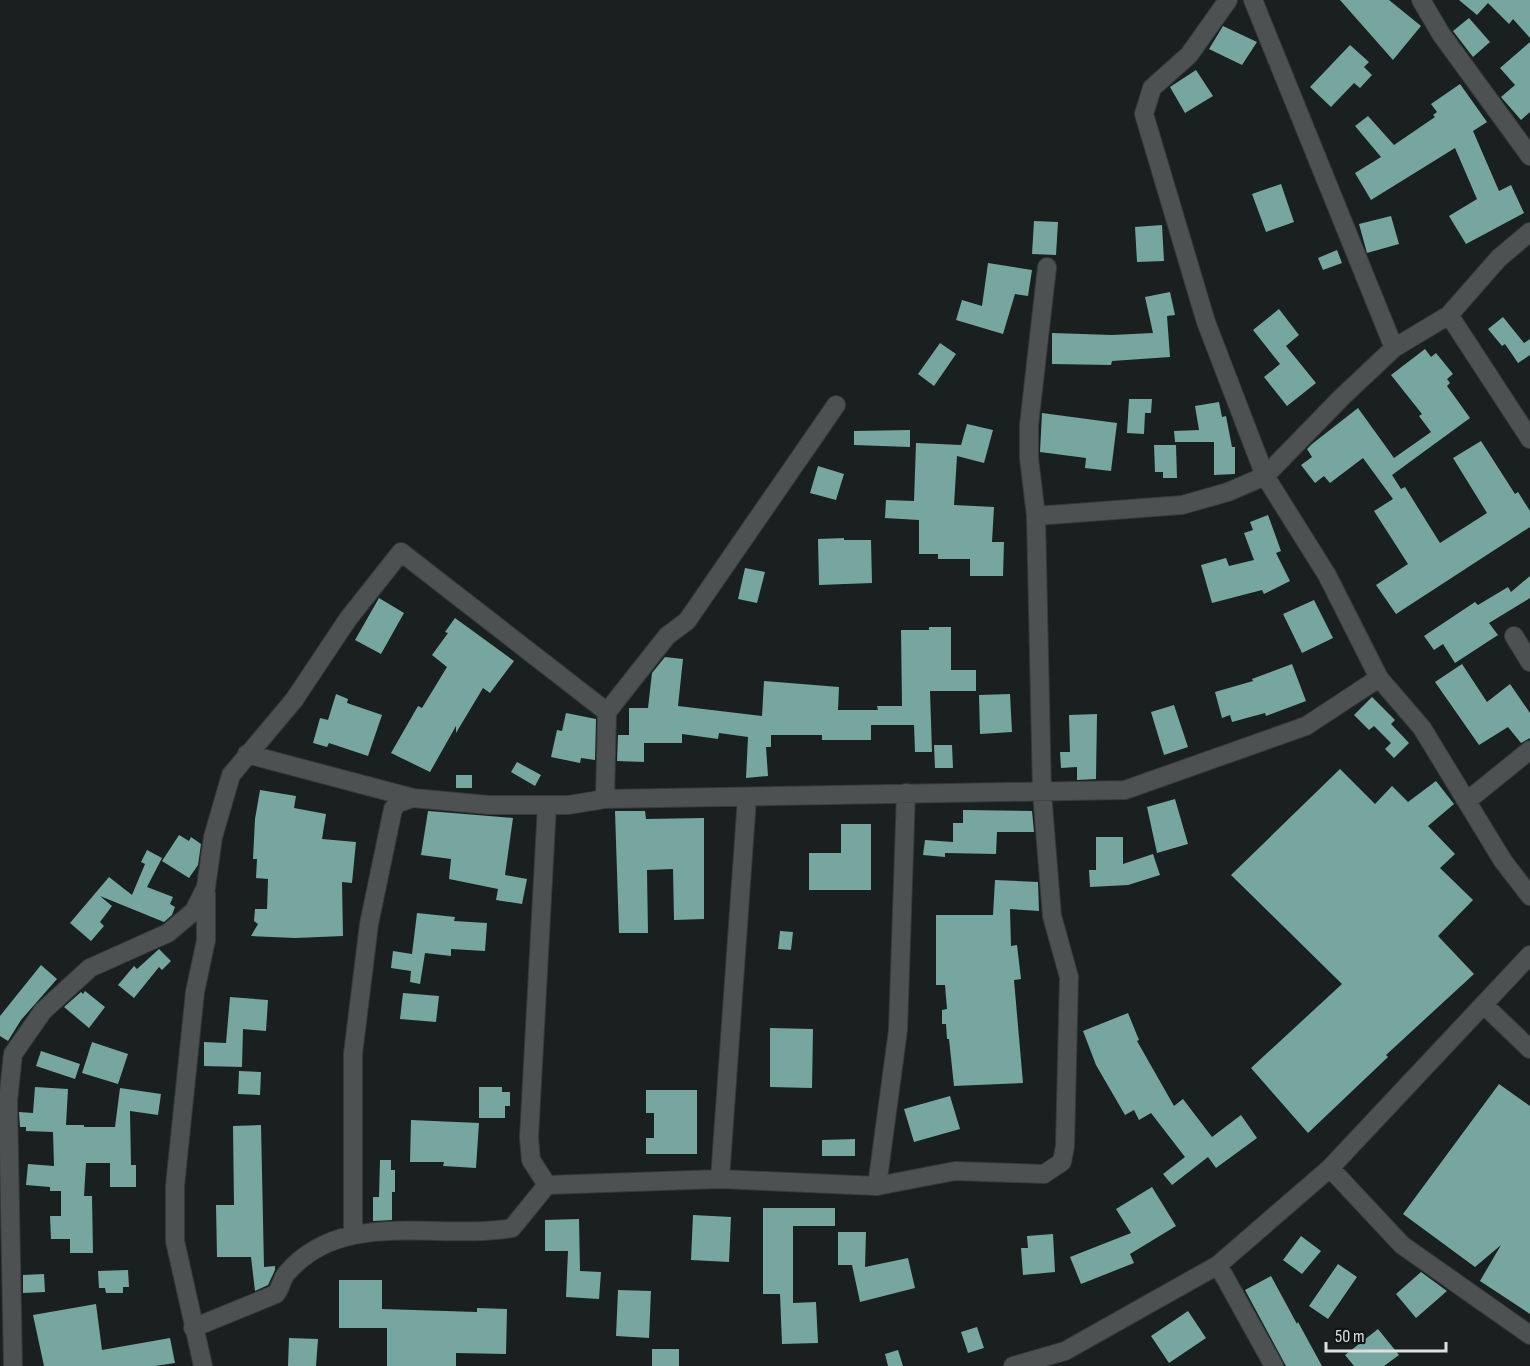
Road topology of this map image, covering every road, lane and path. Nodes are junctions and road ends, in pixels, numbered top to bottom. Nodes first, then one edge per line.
1 (1228, 0) edge
2 (1254, 0) edge
3 (1421, 0) edge
4 (1530, 156) edge
5 (1530, 232) edge
6 (1047, 267) dead end
7 (1449, 315) junction
8 (1394, 348) junction
9 (836, 405) dead end
10 (1530, 439) edge
11 (1265, 476) junction
12 (1036, 516) junction
13 (1514, 636) dead end
14 (1530, 662) edge
15 (1379, 678) junction
16 (607, 712) junction
17 (1530, 750) edge
18 (247, 754) junction
19 (906, 793) junction
20 (1042, 793) junction
21 (413, 798) junction
22 (747, 798) junction
23 (605, 799) junction
24 (1467, 801) junction
25 (547, 805) junction
26 (206, 887) junction
27 (1530, 896) edge
28 (1530, 955) edge
29 (1485, 1006) junction
30 (1530, 1049) edge
31 (1330, 1168) junction
32 (720, 1179) junction
33 (547, 1185) junction
34 (877, 1186) junction
35 (353, 1233) junction
36 (1218, 1265) junction
37 (194, 1328) junction
38 (1530, 1335) edge
39 (1069, 1359) edge
40 (13, 1366) edge
41 (203, 1366) edge
42 (1012, 1366) edge
43 (1274, 1366) edge

1 - 11 street
2 - 8 street
3 - 4 street
5 - 7 street
6 - 12 street
7 - 8 street
7 - 10 street
8 - 11 street
9 - 16 street
11 - 12 street
11 - 15 street
12 - 20 street
13 - 14 street
15 - 20 street
15 - 24 street
16 - 18 street
16 - 23 street
17 - 24 street
18 - 21 street
18 - 26 street
19 - 20 street
19 - 22 street
19 - 34 street
20 - 34 street
21 - 25 street
21 - 35 street
22 - 23 street
22 - 32 street
23 - 25 street
24 - 27 street
25 - 33 street
26 - 37 street
26 - 40 street
28 - 29 street
29 - 30 street
29 - 31 street
31 - 36 street
31 - 38 street
32 - 33 street
32 - 34 street
33 - 35 street
35 - 37 street
36 - 39 street
36 - 43 street
37 - 41 street
39 - 42 street

